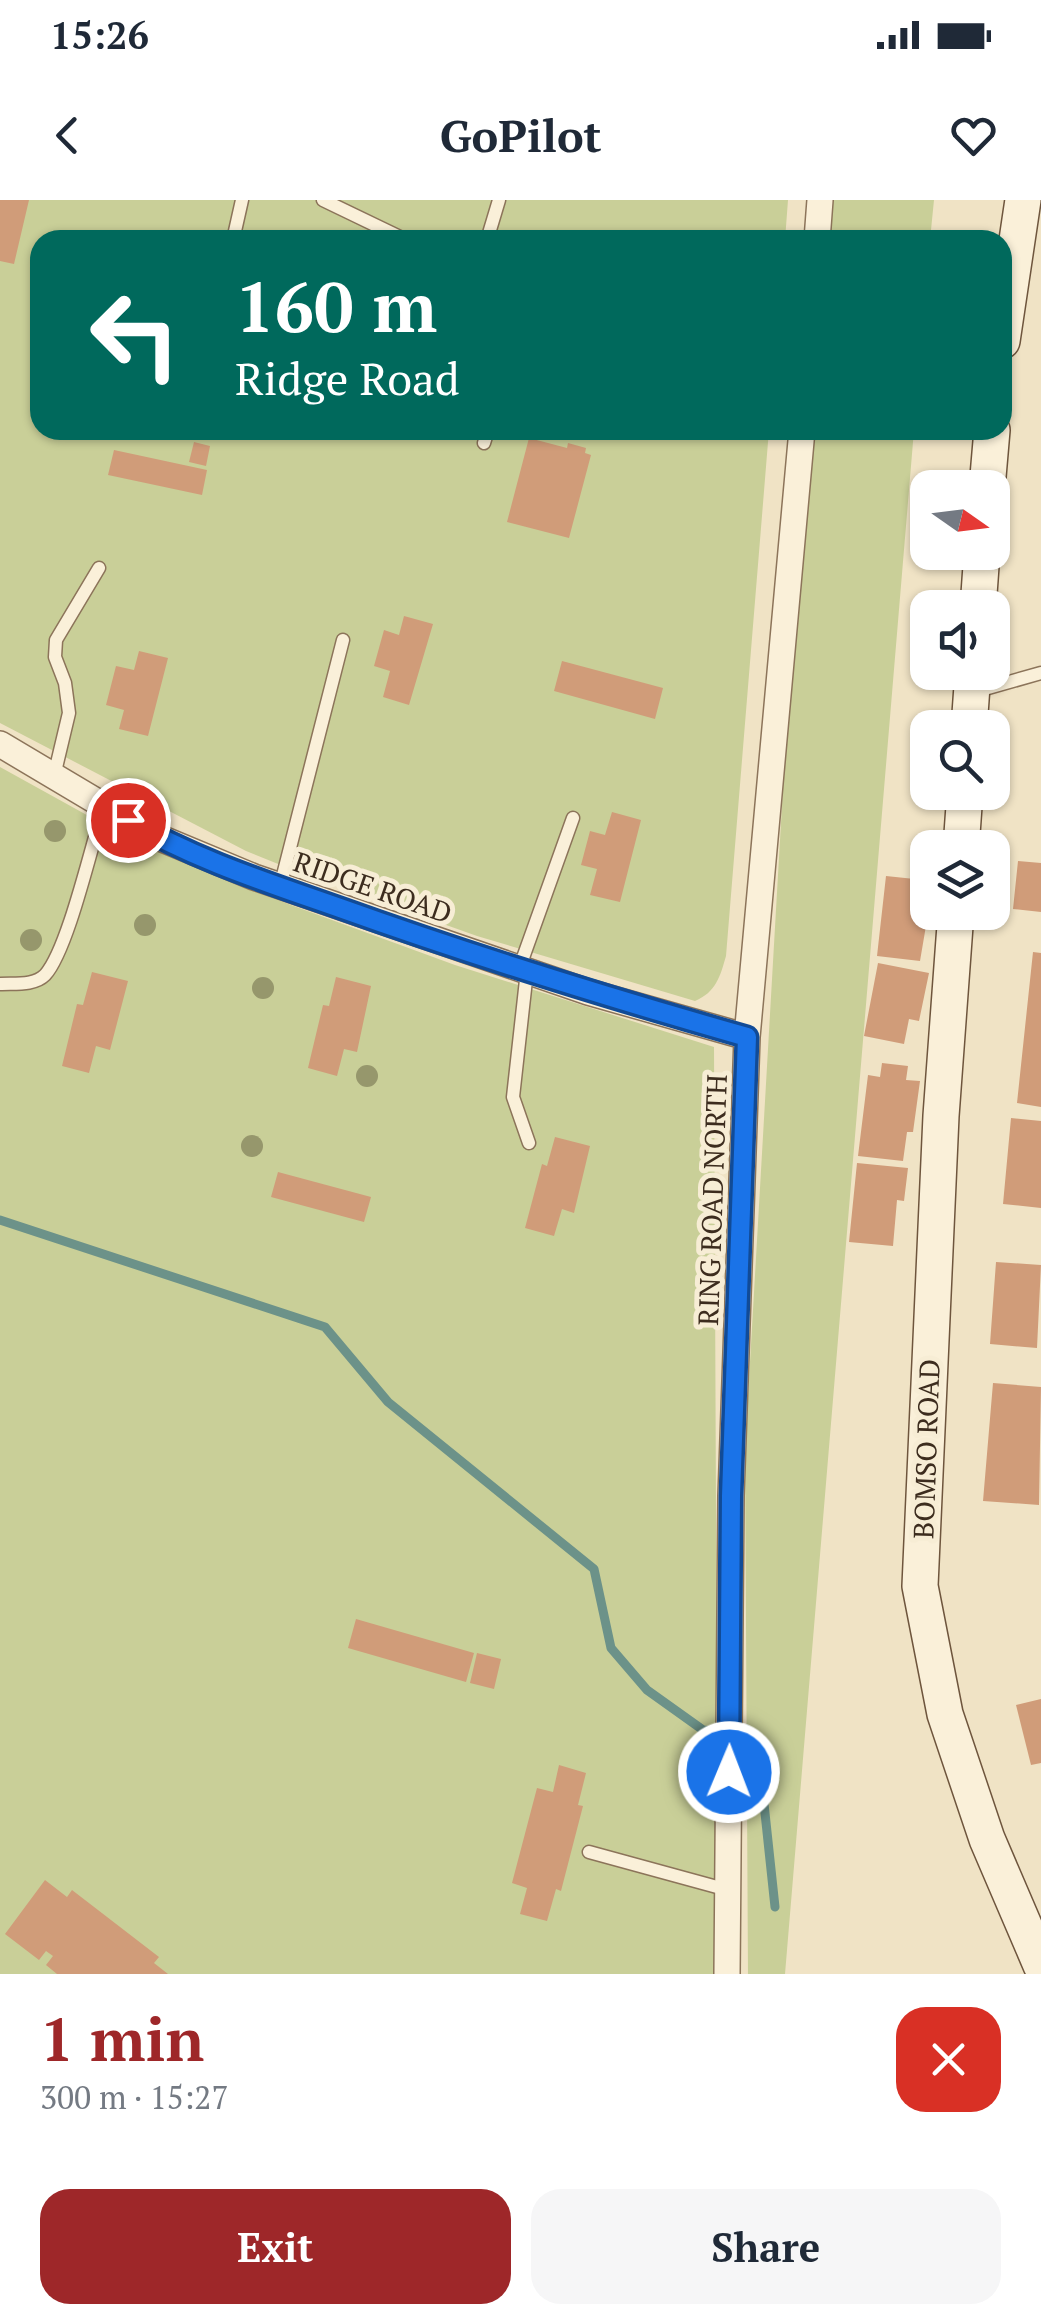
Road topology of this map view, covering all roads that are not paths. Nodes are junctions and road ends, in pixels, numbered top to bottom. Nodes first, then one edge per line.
1 (242, 200) edge
2 (323, 200) edge
3 (498, 200) edge
4 (820, 200) edge
5 (1023, 200) edge
6 (235, 230) edge
7 (385, 230) edge
8 (490, 230) edge
9 (818, 230) edge
10 (1012, 274) edge
11 (801, 440) edge
12 (991, 440) edge
13 (989, 470) edge
14 (99, 568) dead end
15 (342, 640) dead end
16 (1041, 673) edge
17 (972, 698) edge
18 (0, 744) edge
19 (54, 776) junction
20 (104, 805) junction
21 (573, 818) dead end
22 (280, 887) junction
23 (955, 930) edge
24 (523, 970) junction
25 (0, 984) edge
26 (747, 1037) junction
27 (528, 1143) dead end
28 (589, 1852) dead end
29 (728, 1890) junction
30 (1041, 1965) edge
31 (727, 1974) edge

1 - 6 lane
2 - 7 lane
3 - 8 lane
4 - 9 street
5 - 10 street
11 - 26 street, RING ROAD NORTH
12 - 13 street
14 - 19 lane
15 - 22 lane
16 - 17 lane
18 - 19 street, RIDGE ROAD
19 - 20 street, RIDGE ROAD
20 - 22 street, RIDGE ROAD
20 - 25 lane
21 - 24 lane
22 - 24 street, RIDGE ROAD
23 - 30 street, BOMSO ROAD
24 - 26 street, RIDGE ROAD
24 - 27 lane
26 - 29 street, RING ROAD NORTH
28 - 29 lane
29 - 31 street, RING ROAD NORTH

